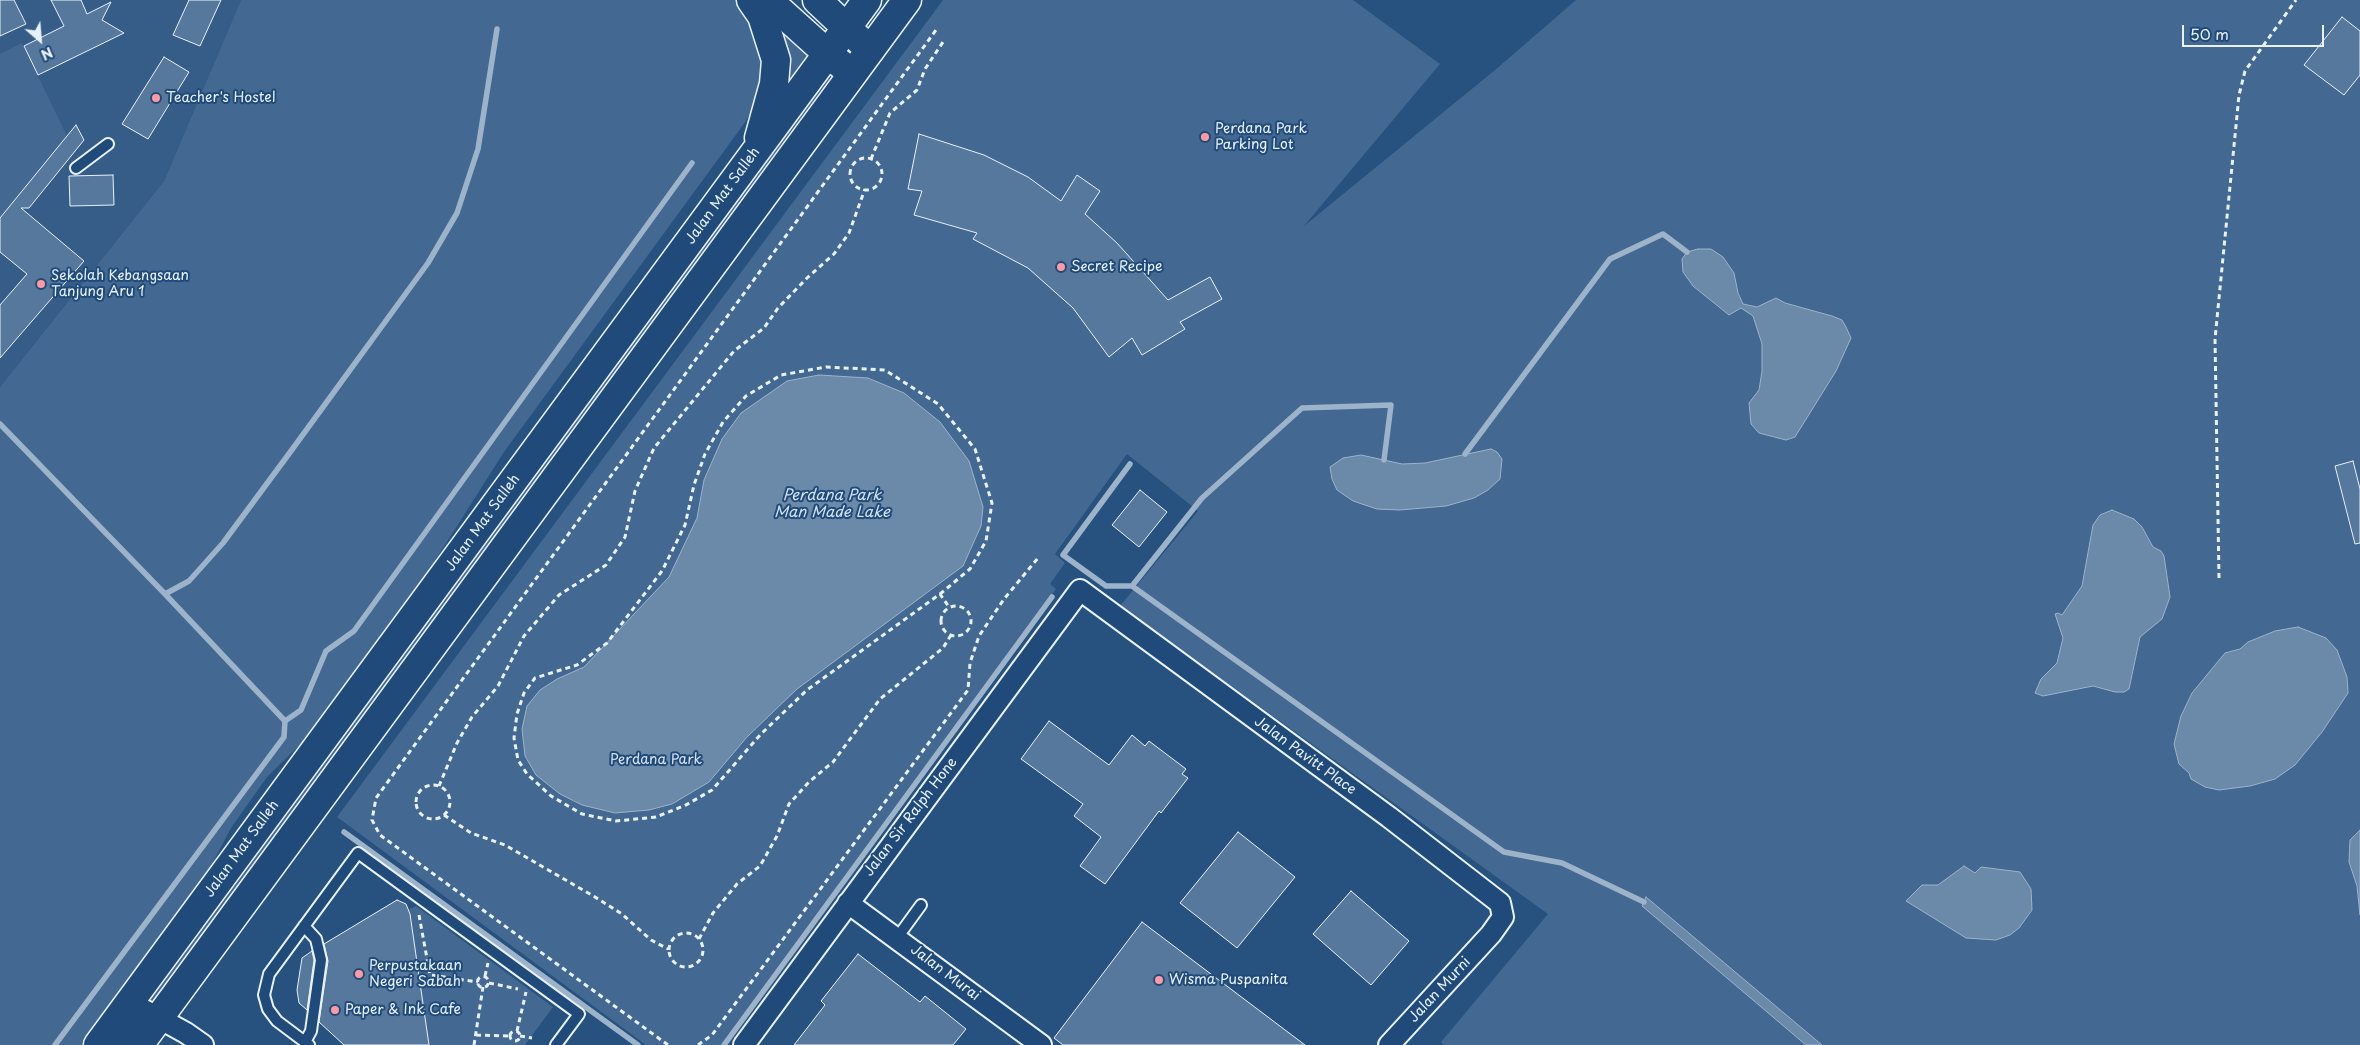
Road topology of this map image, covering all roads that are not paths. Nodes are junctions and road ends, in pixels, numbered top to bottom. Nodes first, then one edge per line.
1 (751, 0) edge
2 (768, 0) edge
3 (817, 0) edge
4 (868, 0) edge
5 (907, 0) edge
6 (846, 29) junction
7 (870, 50) junction
8 (828, 54) junction
9 (852, 73) junction
10 (108, 144) dead end
11 (757, 150) junction
12 (76, 168) dead end
13 (1080, 590) joint
14 (848, 903) junction
15 (921, 905) dead end
16 (304, 926) junction
17 (1491, 934) joint
18 (897, 938) junction
19 (159, 1018) junction
20 (1396, 1043) edge
21 (307, 1044) edge
22 (98, 1045) edge
23 (116, 1045) edge
24 (139, 1045) edge
25 (202, 1045) edge
26 (556, 1045) edge
27 (744, 1045) edge
28 (1041, 1045) edge

1 - 11 main road
2 - 8 main road
3 - 6 main road
4 - 6 main road, Jalan Mat Salleh
5 - 7 main road
6 - 7 main road
6 - 8 main road, Jalan Mat Salleh
7 - 9 main road
8 - 9 main road
8 - 11 main road, Jalan Mat Salleh
9 - 19 main road
10 - 12 lane
11 - 22 main road, Jalan Mat Salleh
13 - 14 street, Jalan Sir Ralph Hone
13 - 17 street, Jalan Pavitt Place
14 - 18 street, Jalan Murai
14 - 27 street, Jalan Sir Ralph Hone
15 - 18 lane
16 - 21 lane
16 - 21 lane
16 - 26 lane
17 - 20 street, Jalan Murni
18 - 28 street, Jalan Murai
19 - 23 street
19 - 24 main road
19 - 25 street

